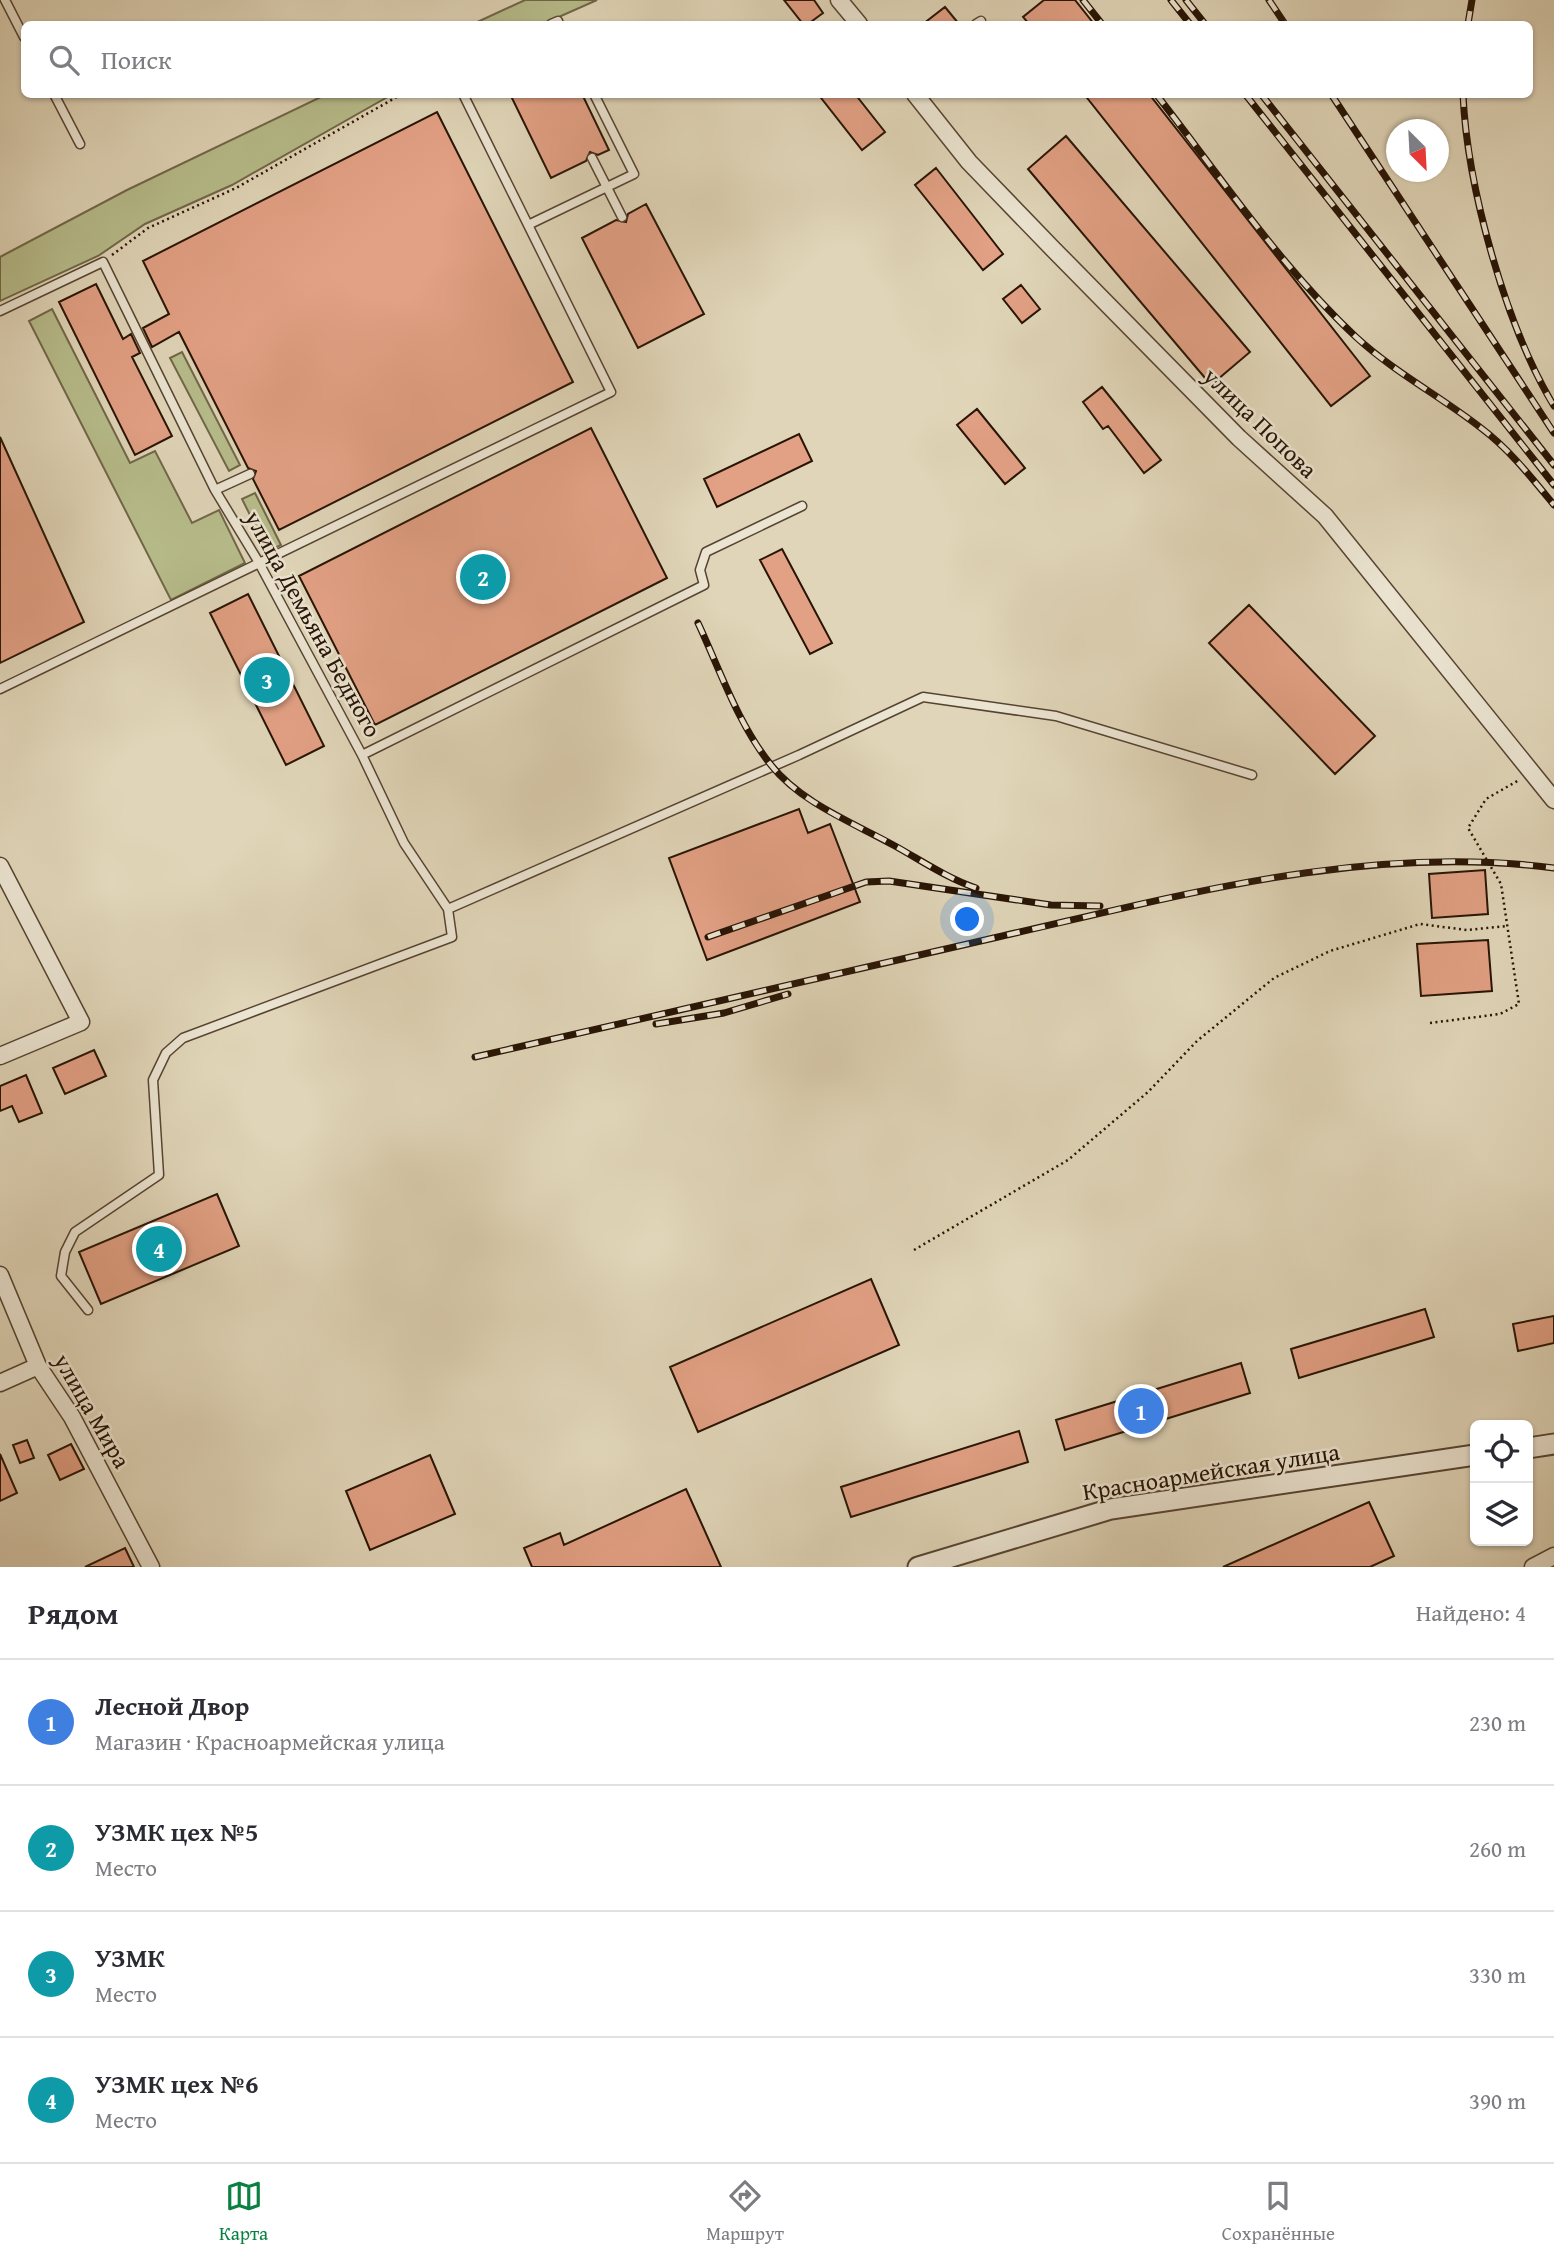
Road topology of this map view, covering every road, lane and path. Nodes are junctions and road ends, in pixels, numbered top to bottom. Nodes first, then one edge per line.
1 (5, 0) edge
2 (839, 0) edge
3 (856, 21) edge
4 (21, 31) edge
5 (56, 98) edge
6 (395, 98) edge
7 (465, 98) edge
8 (596, 98) edge
9 (918, 98) edge
10 (80, 144) dead end
11 (592, 158) dead end
12 (607, 187) junction
13 (622, 217) dead end
14 (528, 225) junction
15 (103, 262) junction
16 (0, 311) edge
17 (250, 474) dead end
18 (215, 490) junction
19 (802, 506) dead end
20 (258, 561) junction
21 (0, 689) edge
22 (362, 755) junction
23 (1531, 773) junction
24 (1252, 775) dead end
25 (1554, 800) edge
26 (0, 866) edge
27 (447, 909) junction
28 (1507, 926) junction
29 (1430, 1023) dead end
30 (0, 1056) edge
31 (914, 1250) dead end
32 (0, 1275) edge
33 (88, 1310) dead end
34 (38, 1366) junction
35 (0, 1383) edge
36 (1553, 1447) edge
37 (1533, 1448) edge
38 (1470, 1456) edge
39 (1554, 1556) edge
40 (151, 1567) edge
41 (918, 1567) edge
42 (1533, 1567) edge

1 - 4 lane
2 - 3 street
5 - 10 lane
6 - 15 path
7 - 14 lane
8 - 12 lane
9 - 23 street, улица Попова
11 - 12 lane
12 - 13 lane
12 - 14 lane
14 - 20 lane
15 - 16 lane
15 - 18 lane, улица Демьяна Бедного
17 - 18 lane
18 - 20 lane, улица Демьяна Бедного
19 - 22 lane, улица Демьяна Бедного
20 - 21 lane
20 - 22 lane, улица Демьяна Бедного
22 - 27 lane
23 - 25 street, улица Попова
23 - 28 path
24 - 27 lane
26 - 30 street
27 - 33 lane
28 - 29 path
28 - 31 path
32 - 34 street, улица Мира
34 - 35 street
34 - 40 street, улица Мира
36 - 37 street
38 - 41 street, Красноармейская улица
39 - 42 street

